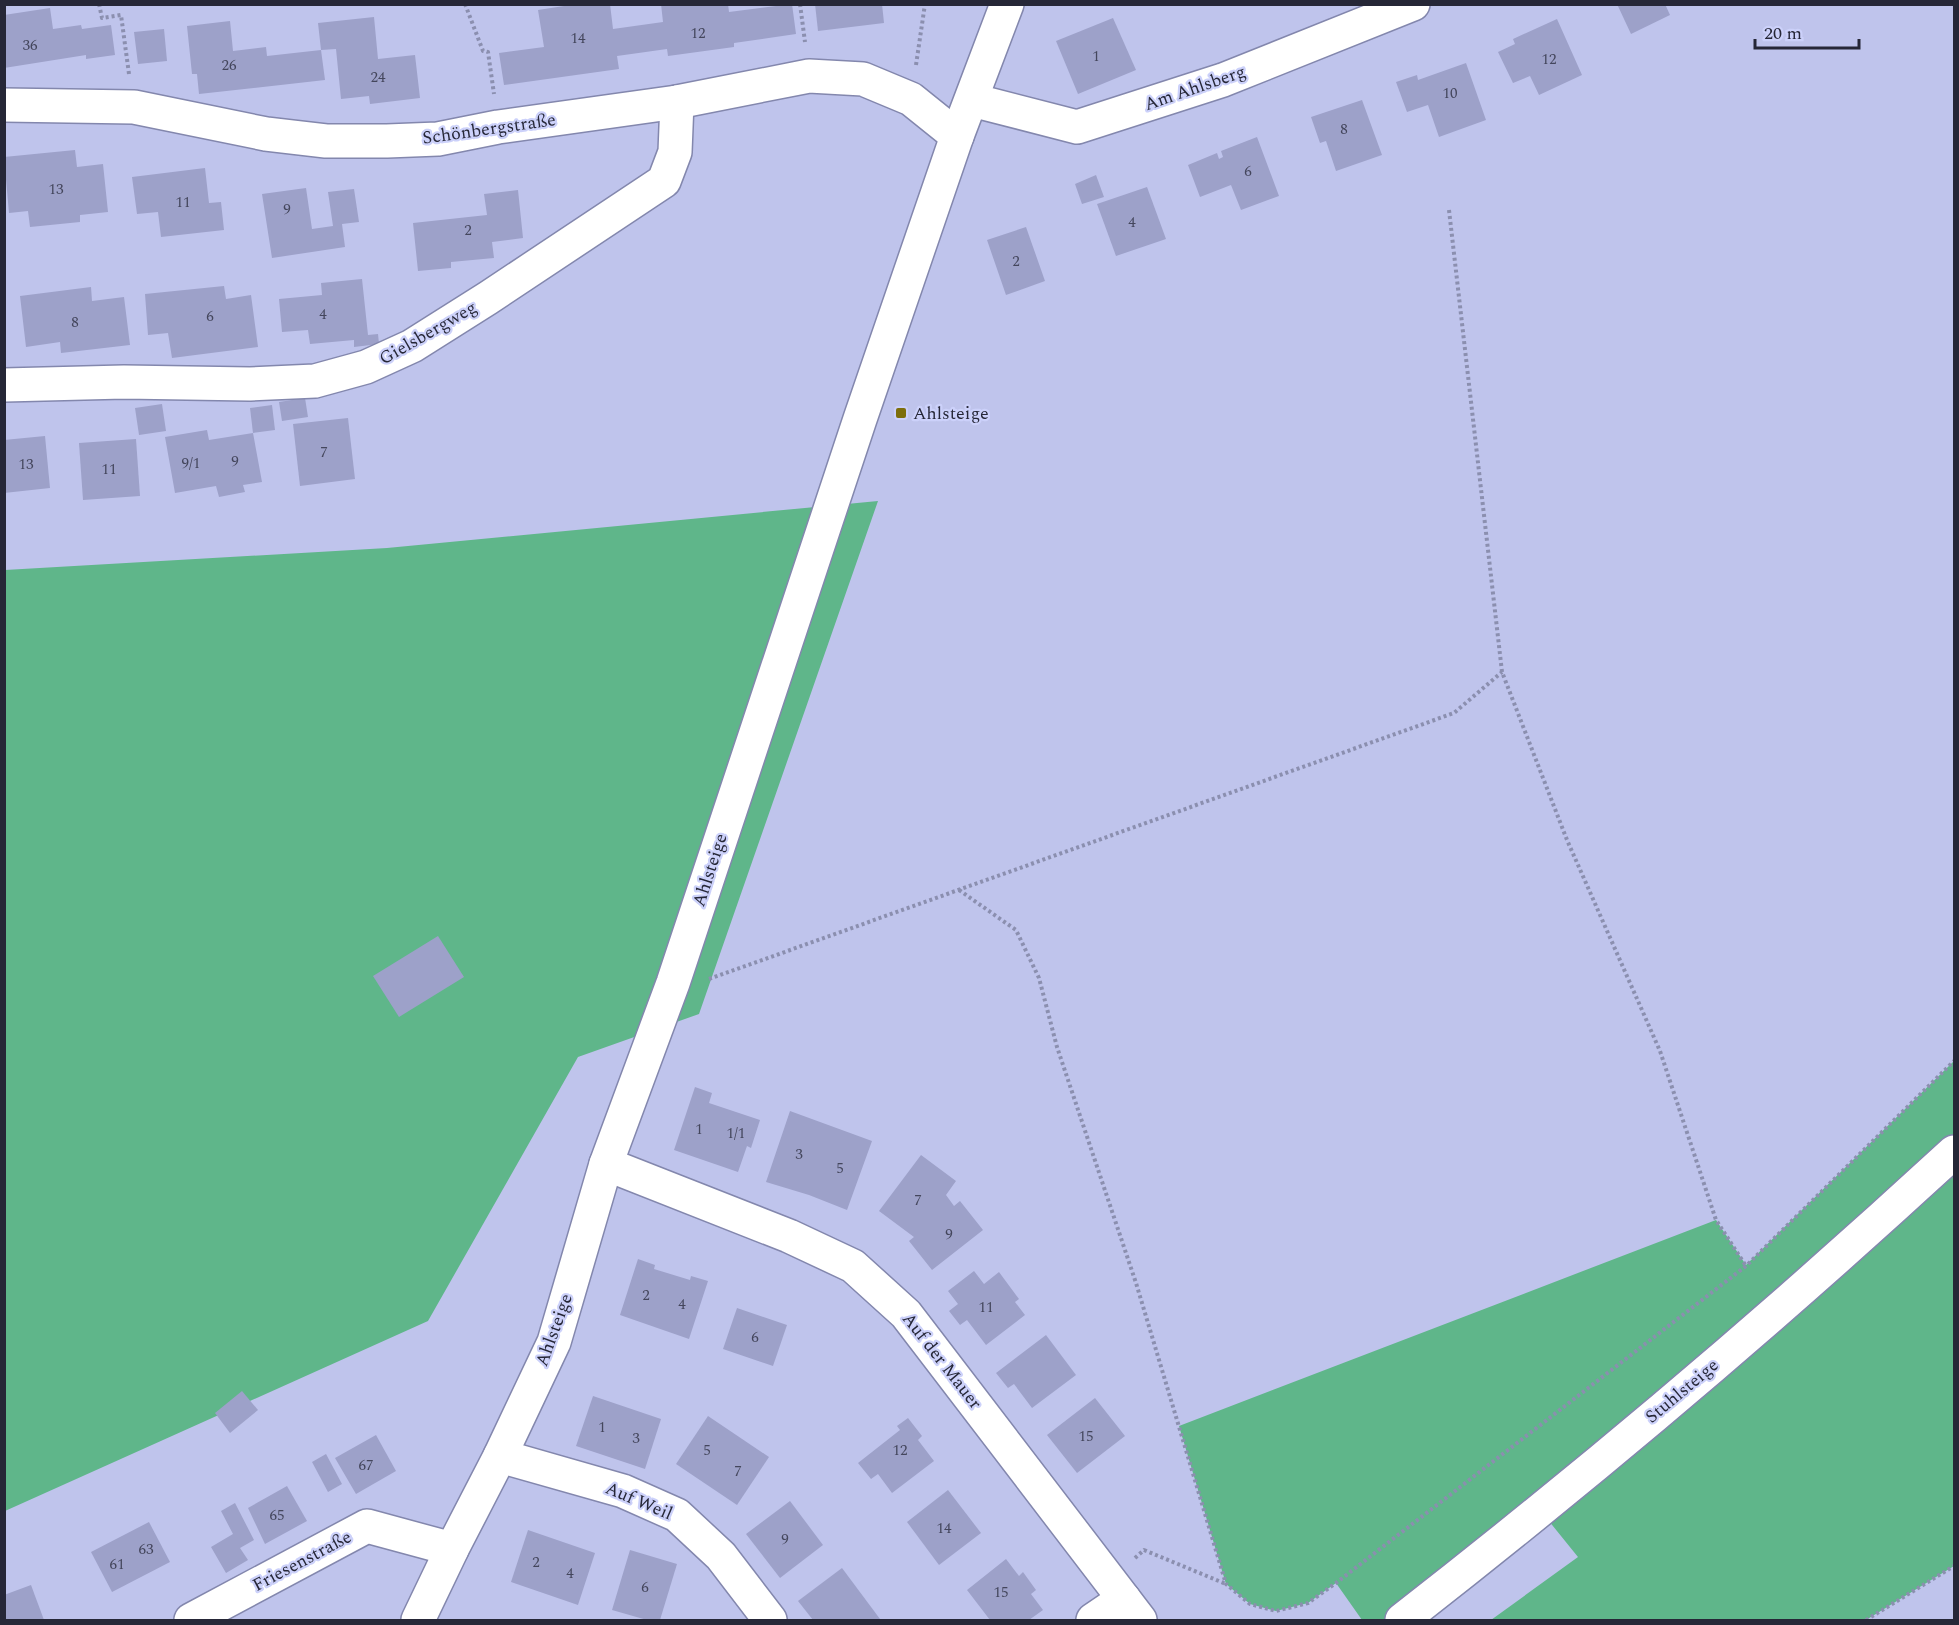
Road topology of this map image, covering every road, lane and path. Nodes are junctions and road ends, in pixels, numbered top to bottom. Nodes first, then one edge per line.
1 (99, 4) edge
2 (465, 4) edge
3 (925, 4) edge
4 (1006, 4) edge
5 (1413, 4) edge
6 (911, 99) junction
7 (972, 100) junction
8 (677, 102) junction
9 (4, 105) edge
10 (134, 107) junction
11 (498, 127) junction
12 (957, 136) junction
13 (1449, 210) dead end
14 (4, 385) edge
15 (1502, 672) junction
16 (959, 890) junction
17 (672, 983) junction
18 (1954, 1061) edge
19 (1954, 1152) edge
20 (606, 1164) junction
21 (1746, 1266) junction
22 (500, 1456) junction
23 (452, 1549) junction
24 (1144, 1551) dead end
25 (1954, 1566) edge
26 (1226, 1584) junction
27 (1132, 1610) edge
28 (191, 1620) edge
29 (418, 1620) edge
30 (770, 1620) edge
31 (1093, 1620) edge
32 (1402, 1620) edge
33 (1866, 1620) edge

1 - 10 path
2 - 11 path
3 - 6 path
4 - 7 street, Ahlsteige
5 - 7 street, Am Ahlsberg
6 - 8 street, Schönbergstraße
6 - 12 street, Schönbergstraße
7 - 12 street, Ahlsteige
8 - 11 street, Schönbergstraße
8 - 14 street, Gielsbergweg
9 - 10 street, Schönbergstraße
10 - 11 street, Schönbergstraße
12 - 17 street, Ahlsteige
13 - 15 path
15 - 16 path
15 - 21 path
16 - 17 path
16 - 26 path
17 - 20 street, Ahlsteige
18 - 21 path
19 - 32 street, Stuhlsteige
20 - 22 street, Ahlsteige
20 - 27 street, Auf der Mauer
21 - 26 path
22 - 23 street, Ahlsteige
22 - 30 street, Auf Weil
23 - 28 street, Friesenstraße
23 - 29 street, Ahlsteige
24 - 26 path
25 - 33 path
27 - 31 street

